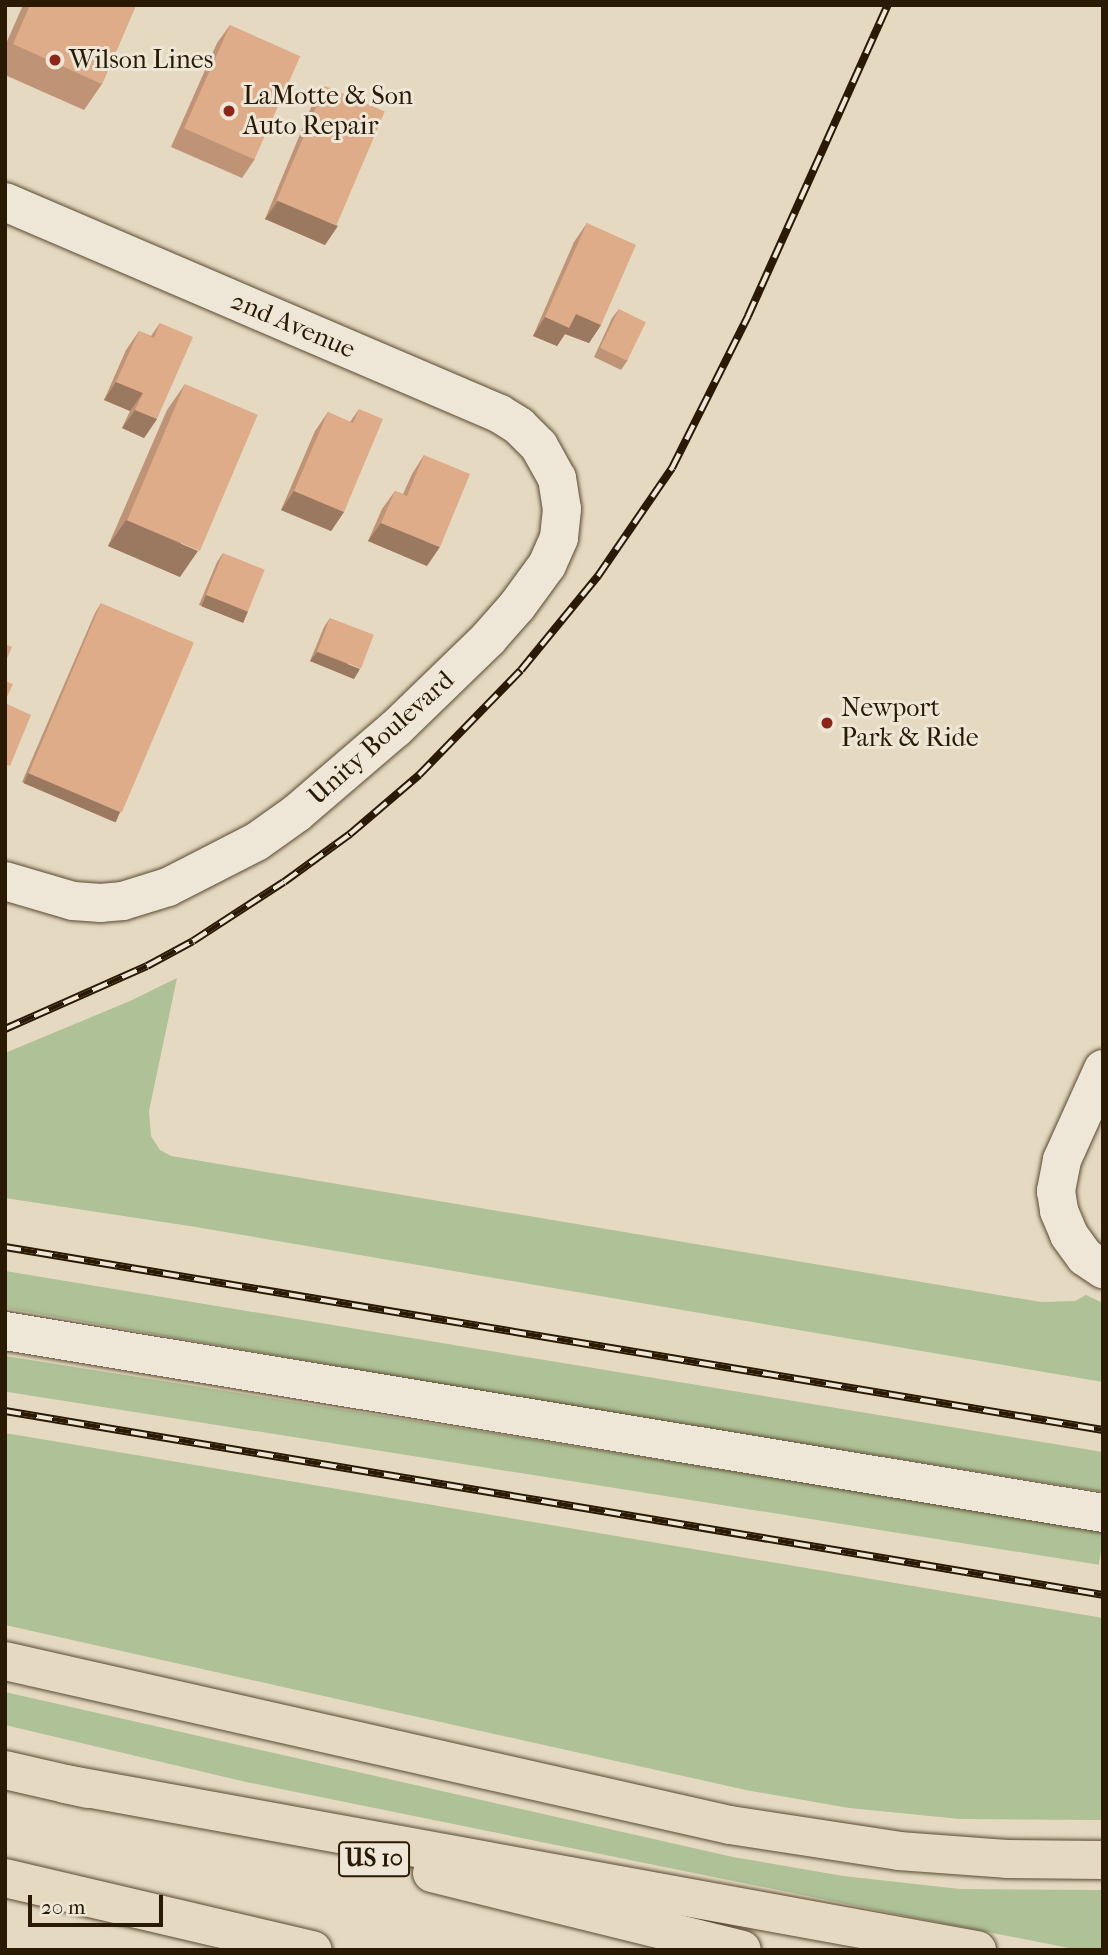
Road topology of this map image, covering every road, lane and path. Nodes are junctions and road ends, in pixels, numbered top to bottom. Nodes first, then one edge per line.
1 (5, 202) edge
2 (556, 478) joint
3 (5, 881) edge
4 (1103, 1069) edge
5 (1103, 1269) edge
6 (5, 1331) edge
7 (1103, 1513) edge
8 (5, 1661) edge
9 (5, 1770) edge
10 (65, 1784) junction
11 (1103, 1860) edge
12 (5, 1878) edge
13 (313, 1950) edge
14 (742, 1950) edge
15 (977, 1950) edge

1 - 2 street, 2nd Avenue
2 - 3 street, Unity Boulevard
4 - 5 street
6 - 7 street
8 - 11 highway
9 - 10 highway, US 10
10 - 14 highway, US 10
10 - 15 highway
12 - 13 highway

